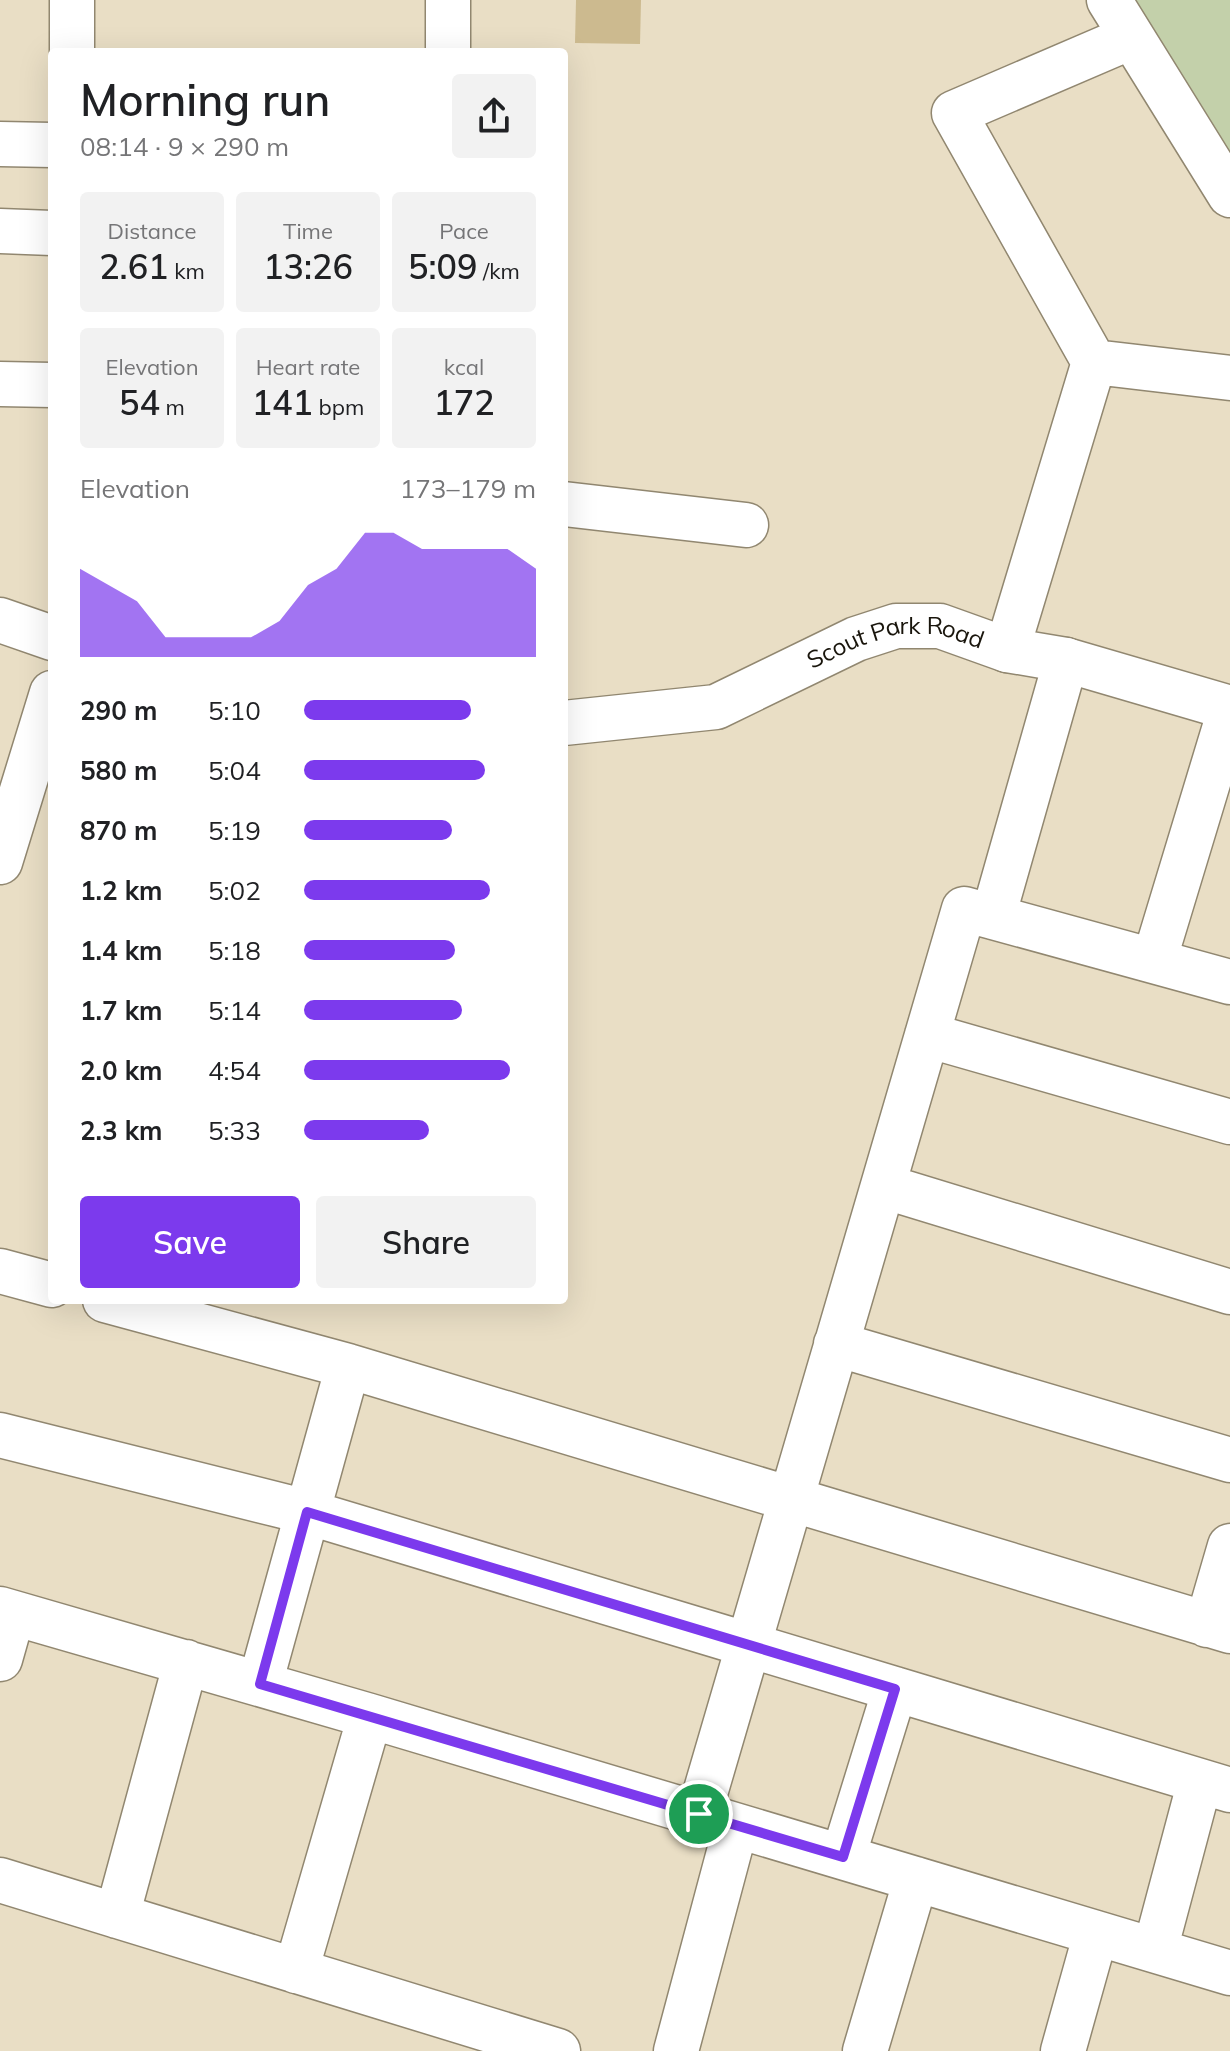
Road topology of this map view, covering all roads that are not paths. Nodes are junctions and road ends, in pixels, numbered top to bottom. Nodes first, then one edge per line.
1 (72, 0) edge
2 (448, 0) edge
3 (1109, 0) edge
4 (1131, 37) junction
5 (72, 48) edge
6 (448, 48) edge
7 (0, 144) edge
8 (48, 145) edge
9 (1230, 195) edge
10 (0, 231) edge
11 (48, 233) edge
12 (1094, 362) junction
13 (1230, 378) edge
14 (0, 384) edge
15 (48, 385) edge
16 (568, 504) edge
17 (746, 525) dead end
18 (0, 620) edge
19 (48, 637) edge
20 (1007, 650) junction
21 (1066, 660) junction
22 (48, 706) edge
23 (1230, 709) edge
24 (568, 723) edge
25 (0, 862) edge
26 (993, 917) junction
27 (1154, 961) junction
28 (1230, 982) edge
29 (927, 1035) junction
30 (1230, 1122) edge
31 (883, 1186) junction
32 (0, 1271) edge
33 (48, 1284) edge
34 (1230, 1292) edge
35 (120, 1304) edge
36 (836, 1344) junction
37 (348, 1366) junction
38 (0, 1435) edge
39 (1230, 1460) edge
40 (791, 1499) junction
41 (307, 1512) junction
42 (1230, 1546) edge
43 (6, 1611) edge
44 (1219, 1628) edge
45 (748, 1645) junction
46 (0, 1659) edge
47 (186, 1662) junction
48 (260, 1684) junction
49 (895, 1689) junction
50 (370, 1716) junction
51 (1215, 1785) edge
52 (717, 1820) junction
53 (843, 1857) junction
54 (916, 1879) junction
55 (0, 1880) edge
56 (117, 1916) junction
57 (1096, 1933) junction
58 (1155, 1950) junction
59 (296, 1971) junction
60 (1230, 1973) edge
61 (558, 2051) edge
62 (676, 2051) edge
63 (865, 2051) edge
64 (1063, 2051) edge

1 - 5 street
2 - 6 street
3 - 4 street
4 - 9 street
4 - 12 street
7 - 8 street
10 - 11 street
12 - 13 street
12 - 20 street
14 - 15 street
16 - 17 street
18 - 19 street
20 - 21 street, Scout Park Road
20 - 24 street, Scout Park Road
21 - 23 street, Scout Park Road
21 - 26 street
22 - 25 street
23 - 27 street
26 - 27 street
26 - 29 street
27 - 28 street
29 - 30 street
29 - 31 street
31 - 34 street
31 - 36 street
32 - 33 street
35 - 37 street
36 - 39 street
36 - 40 street
37 - 40 street
37 - 41 street
38 - 41 street
40 - 44 street
40 - 45 street
41 - 45 street
41 - 48 street
42 - 44 street
43 - 46 street
43 - 47 street
45 - 49 street
45 - 52 street
47 - 48 street
47 - 56 street
48 - 50 street
49 - 51 street
49 - 53 street
50 - 52 street
50 - 59 street
51 - 58 street
52 - 53 street
52 - 62 street
53 - 54 street
54 - 57 street
54 - 63 street
55 - 56 street
56 - 59 street
57 - 58 street
57 - 64 street
58 - 60 street
59 - 61 street

